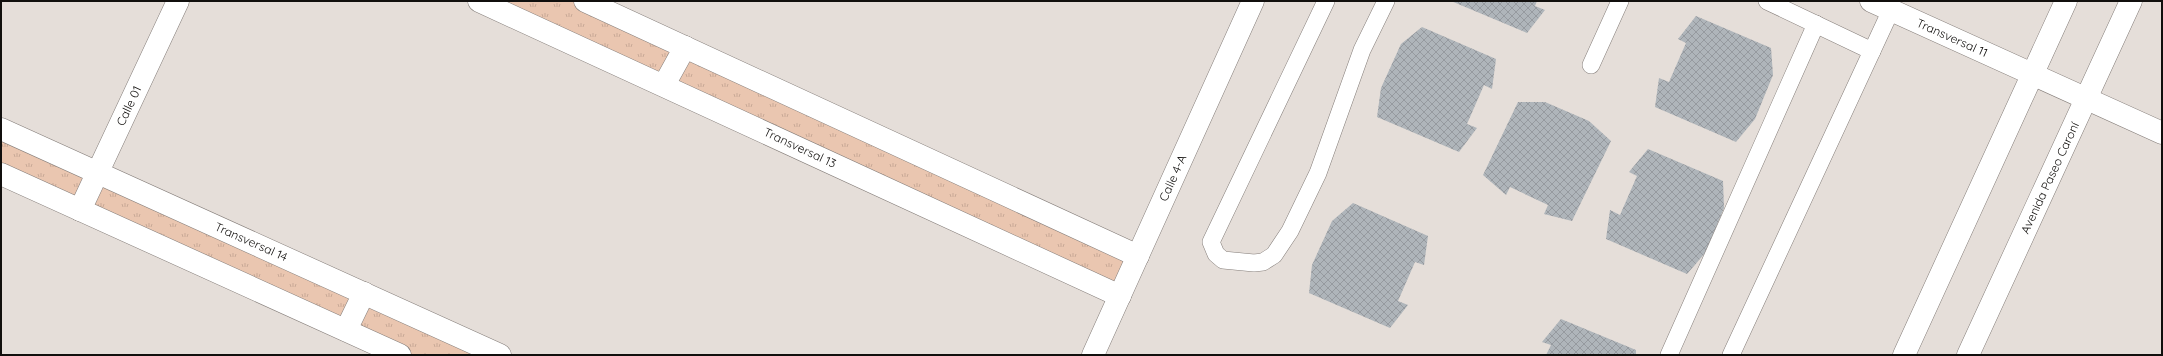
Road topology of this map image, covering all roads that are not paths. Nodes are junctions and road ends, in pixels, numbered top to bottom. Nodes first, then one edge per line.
1 (178, 1) edge
2 (479, 1) edge
3 (584, 1) edge
4 (1252, 1) edge
5 (1326, 1) edge
6 (1386, 1) edge
7 (1620, 1) edge
8 (1767, 1) edge
9 (1871, 1) edge
10 (2066, 1) edge
11 (2131, 1) edge
12 (1891, 10) junction
13 (1816, 24) junction
14 (685, 47) junction
15 (1872, 51) junction
16 (1591, 65) dead end
17 (2033, 74) junction
18 (664, 85) junction
19 (2086, 99) junction
20 (1, 128) edge
21 (2162, 133) edge
22 (98, 173) junction
23 (1, 174) edge
24 (80, 210) junction
25 (1138, 256) junction
26 (364, 293) junction
27 (1120, 296) junction
28 (346, 330) junction
29 (400, 355) edge
30 (500, 355) edge
31 (1093, 355) edge
32 (1669, 355) edge
33 (1731, 355) edge
34 (1904, 355) edge
35 (1968, 355) edge

1 - 22 street, Calle 01
2 - 18 street, Transversal 13
3 - 14 street
4 - 25 street, Calle 4-A
5 - 6 lane
7 - 16 lane
8 - 13 lane
9 - 12 street, Transversal 11
10 - 17 street
11 - 19 street, Avenida Paseo Caroní
12 - 15 lane
12 - 17 street, Transversal 11
13 - 15 lane
13 - 32 lane
14 - 18 street
14 - 25 street
15 - 33 lane
17 - 19 street, Transversal 11
17 - 34 street
18 - 27 street, Transversal 13
19 - 21 street, Transversal 11
19 - 35 street, Avenida Paseo Caroní
20 - 22 street, Transversal 14
22 - 24 street, Calle 01
22 - 26 street, Transversal 14
23 - 24 street
24 - 28 street
25 - 27 street, Calle 4-A
26 - 28 street
26 - 30 street, Transversal 14
27 - 31 street, Calle 4-A
28 - 29 street

